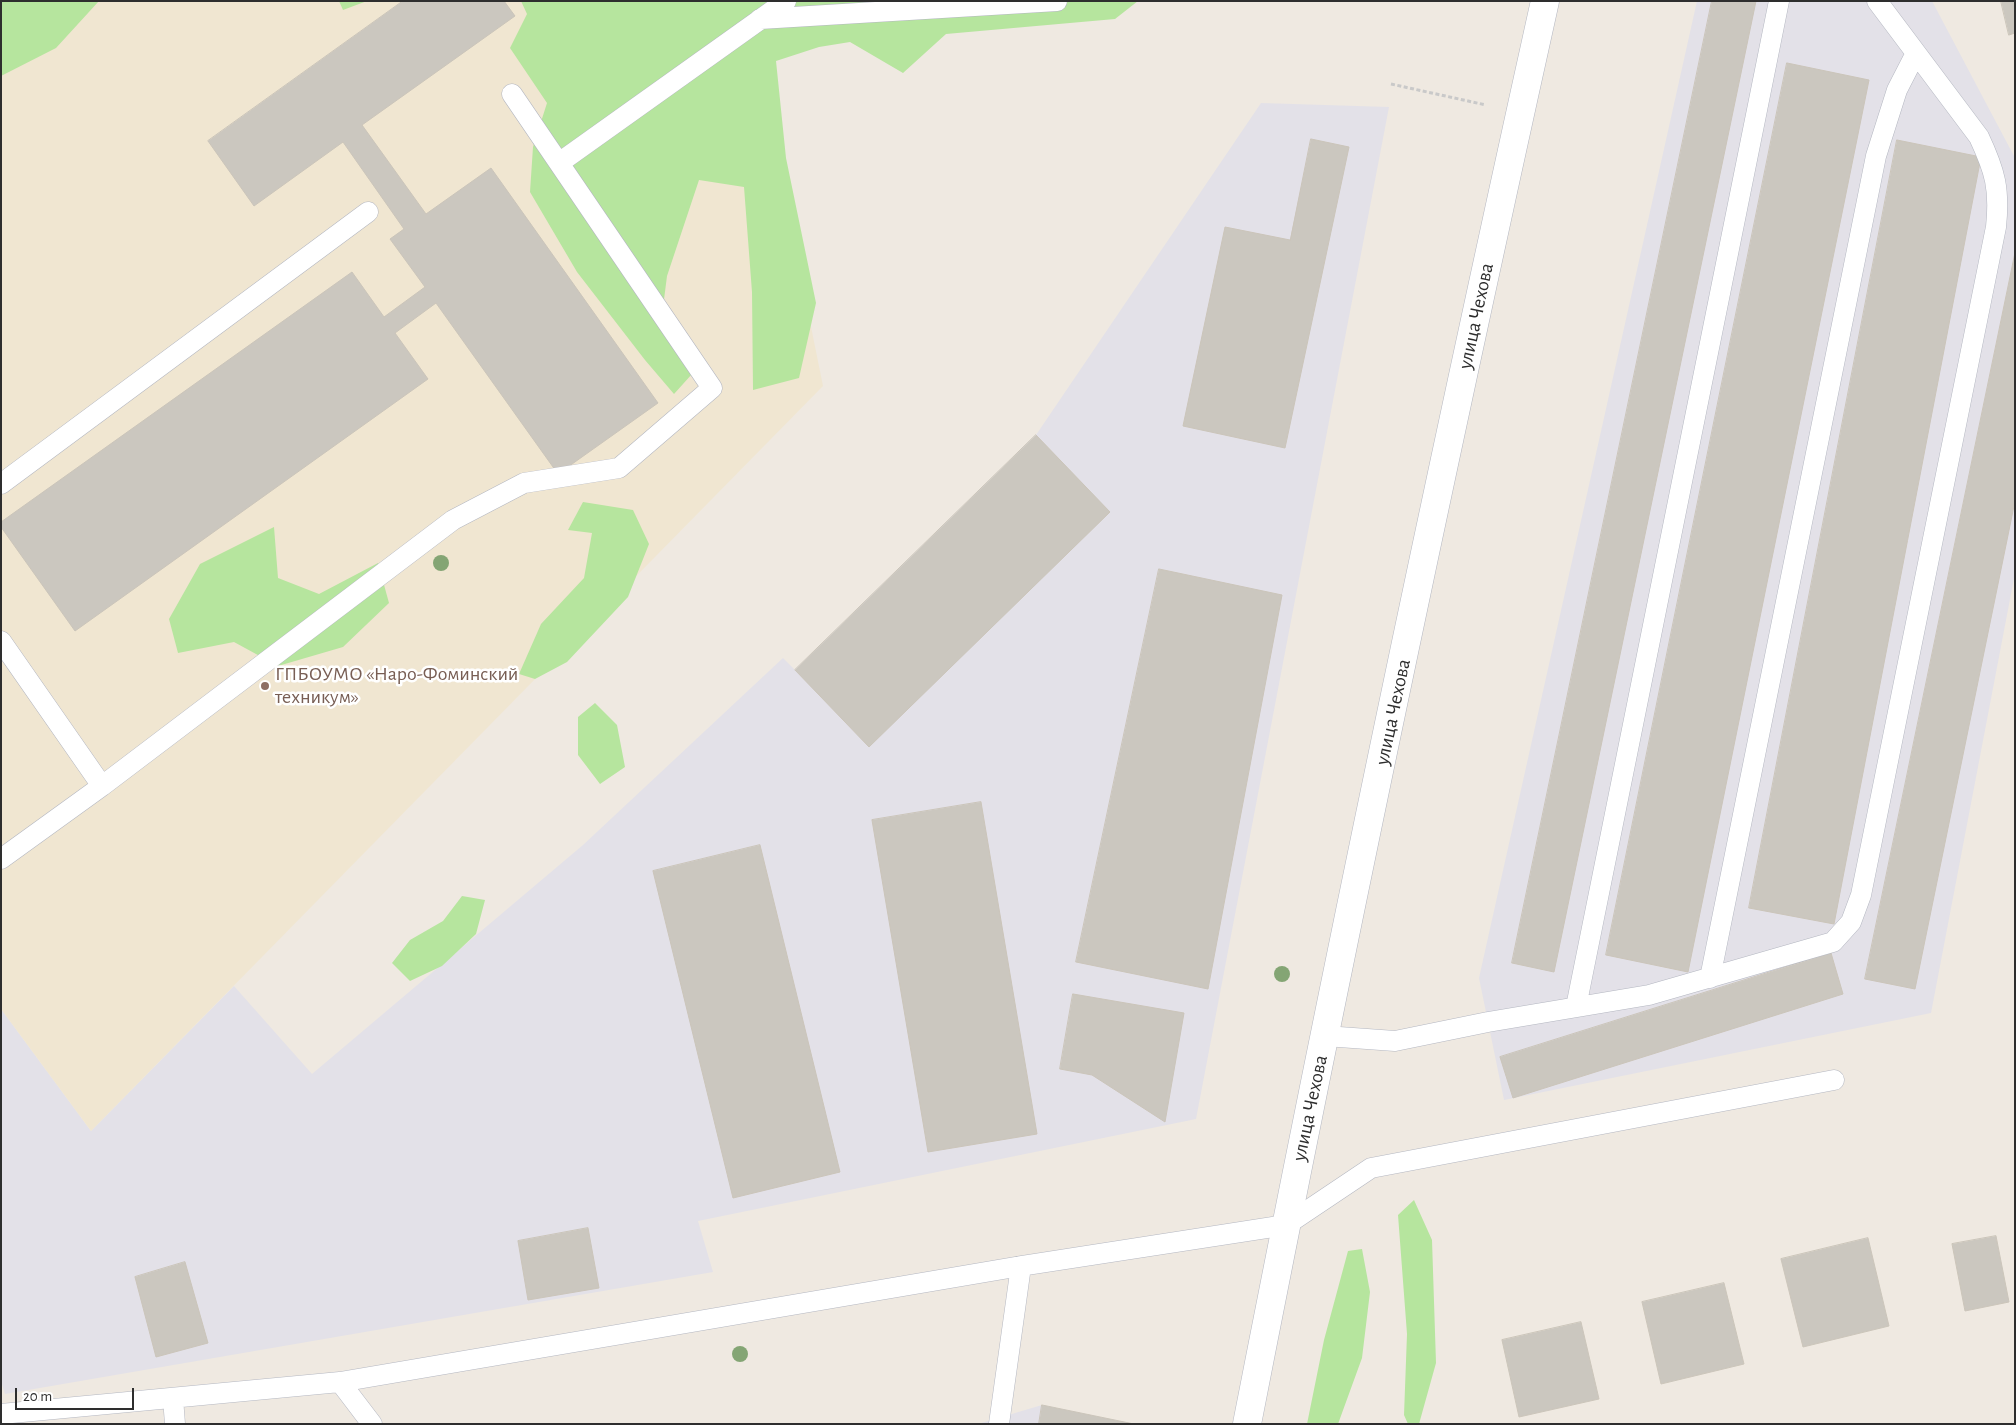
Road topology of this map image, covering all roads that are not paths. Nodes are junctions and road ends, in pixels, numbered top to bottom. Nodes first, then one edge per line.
1 (786, 1) edge
2 (1057, 1) edge
3 (1545, 1) edge
4 (1779, 1) edge
5 (1876, 1) edge
6 (760, 20) junction
7 (1916, 53) junction
8 (512, 94) dead end
9 (559, 163) junction
10 (368, 212) dead end
11 (1, 484) edge
12 (1, 640) edge
13 (102, 786) junction
14 (1, 859) edge
15 (1710, 978) junction
16 (1576, 1008) junction
17 (1325, 1036) junction
18 (1834, 1080) dead end
19 (1286, 1225) junction
20 (1021, 1266) junction
21 (340, 1382) junction
22 (173, 1398) junction
23 (1, 1414) edge
24 (176, 1424) edge
25 (372, 1424) edge
26 (999, 1424) edge
27 (1247, 1424) edge

1 - 6 lane
2 - 6 lane
3 - 17 street, улица Чехова
4 - 16 lane
5 - 7 lane
6 - 9 lane
7 - 15 lane
7 - 15 lane
8 - 9 lane
9 - 13 lane
10 - 11 lane
12 - 13 lane
13 - 14 lane
15 - 16 lane
16 - 17 lane
17 - 19 street, улица Чехова
18 - 19 lane
19 - 20 lane
19 - 27 street, улица Чехова
20 - 21 lane
20 - 26 lane
21 - 22 lane
21 - 25 lane
22 - 23 lane
22 - 24 lane

